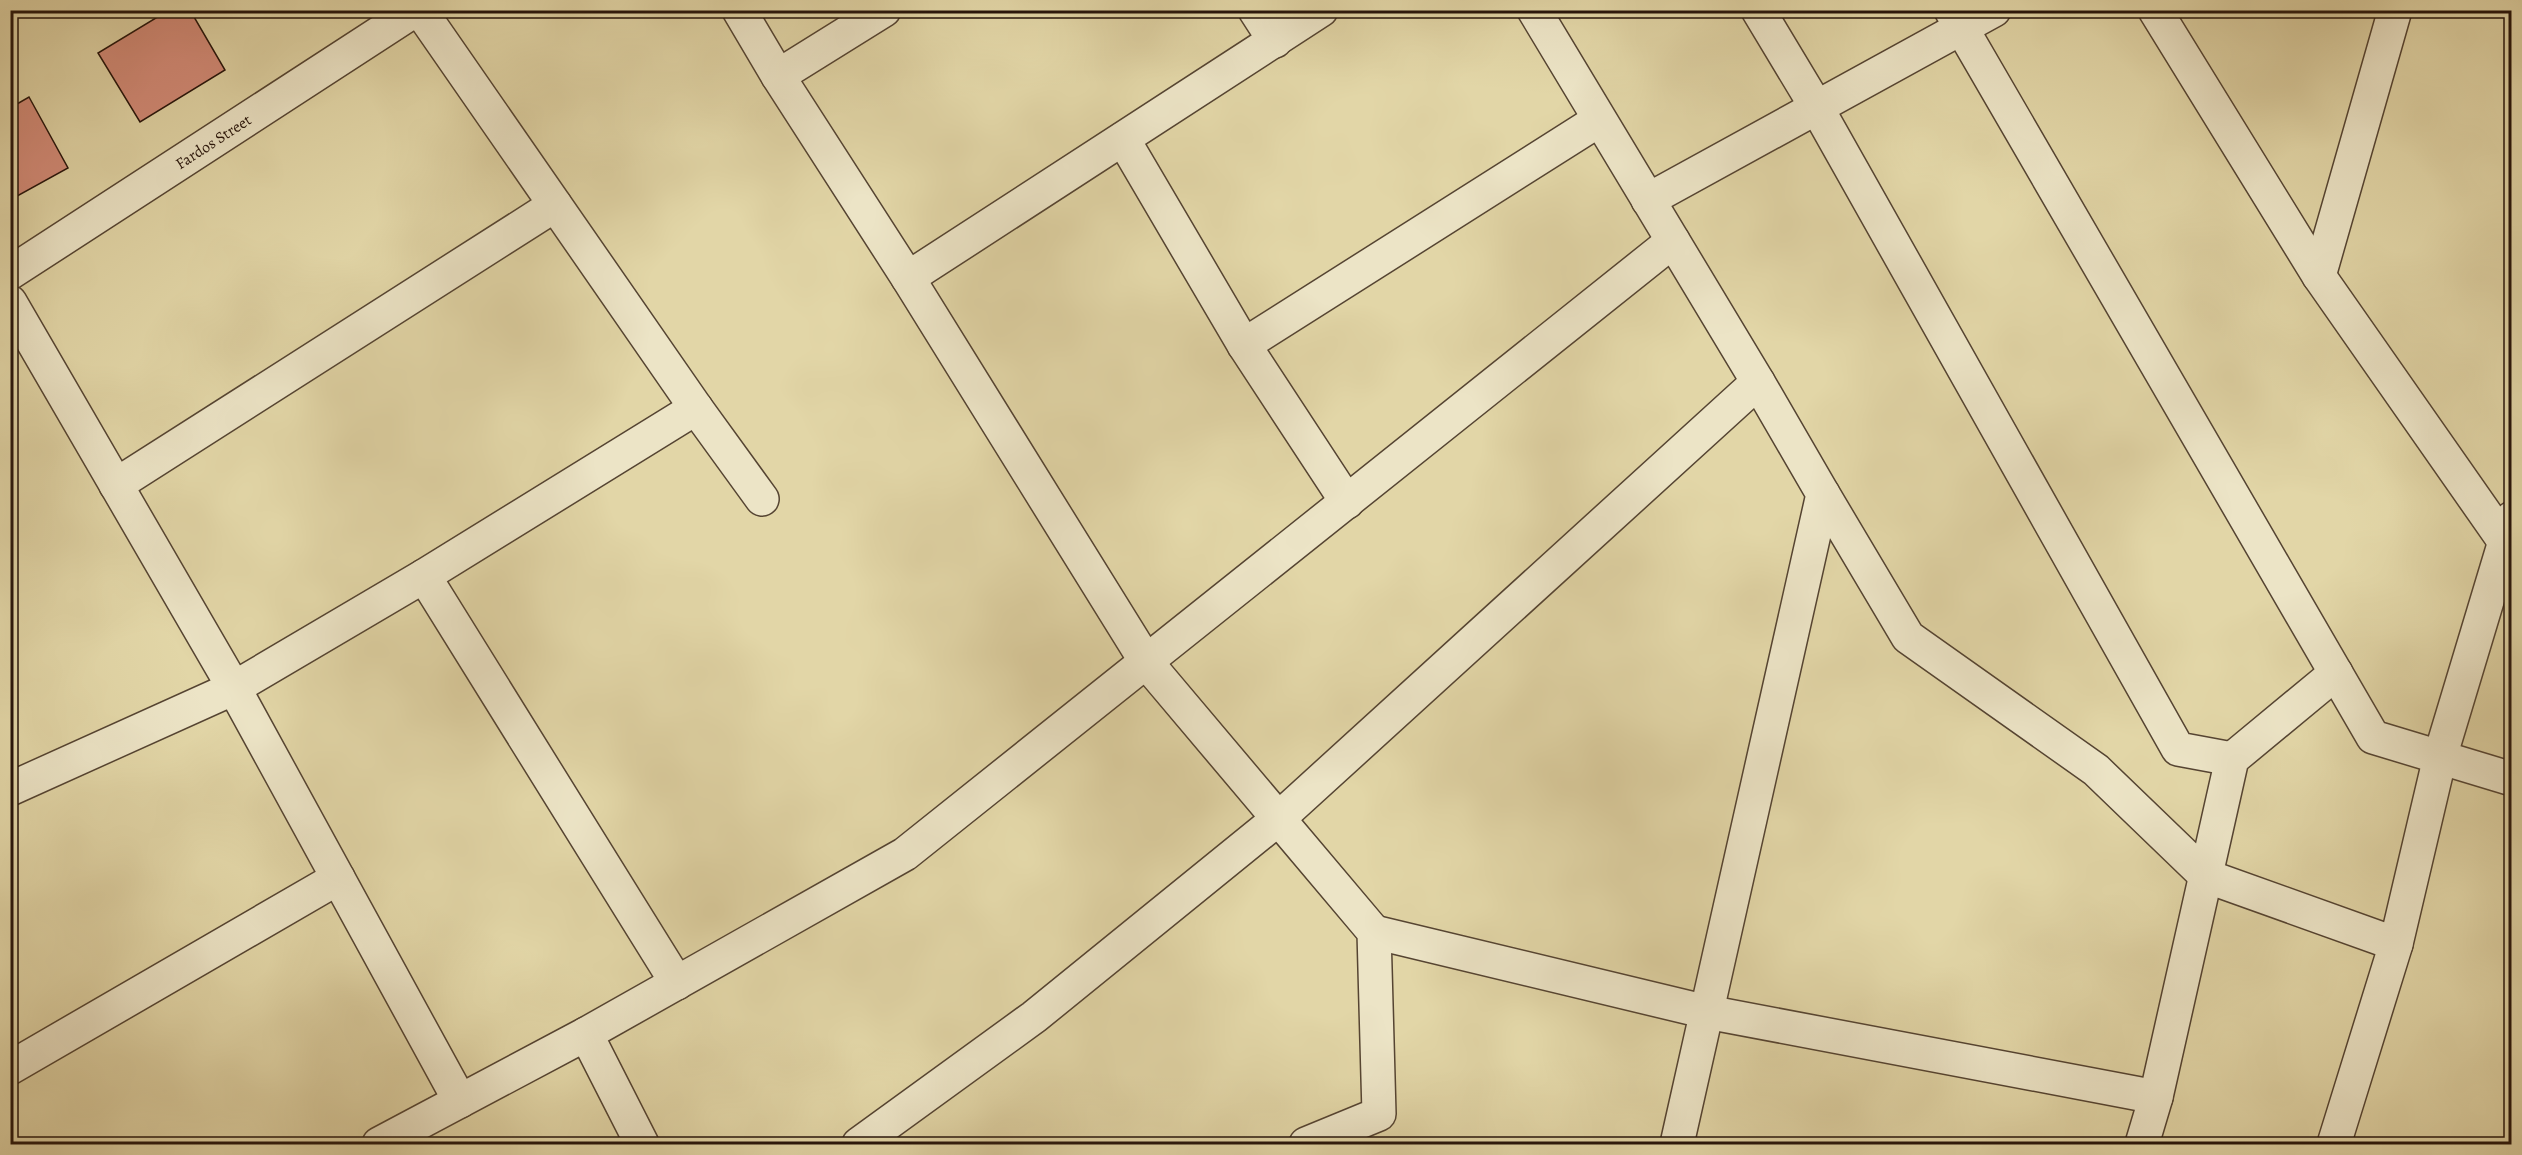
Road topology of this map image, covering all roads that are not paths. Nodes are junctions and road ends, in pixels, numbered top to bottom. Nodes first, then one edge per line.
1 (415, 10) edge
2 (420, 10) edge
3 (739, 10) edge
4 (884, 10) edge
5 (1255, 10) edge
6 (1321, 10) edge
7 (1534, 10) edge
8 (1758, 10) edge
9 (1994, 10) edge
10 (2155, 10) edge
11 (2395, 10) edge
12 (382, 20) edge
13 (1956, 20) edge
14 (1275, 41) junction
15 (778, 76) junction
16 (1817, 108) junction
17 (1599, 120) junction
18 (1123, 139) junction
19 (1647, 200) junction
20 (555, 205) junction
21 (1673, 241) junction
22 (10, 273) edge
23 (2319, 276) junction
24 (908, 278) junction
25 (10, 302) edge
26 (1244, 345) junction
27 (1758, 382) junction
28 (696, 408) junction
29 (116, 485) junction
30 (1823, 494) junction
31 (762, 499) dead end
32 (1347, 502) junction
33 (2508, 530) edge
34 (424, 576) junction
35 (1146, 663) junction
36 (2336, 673) junction
37 (234, 688) junction
38 (2440, 758) junction
39 (2232, 759) junction
40 (2511, 779) edge
41 (12, 783) edge
42 (1278, 819) junction
43 (2206, 876) junction
44 (338, 878) junction
45 (1374, 932) junction
46 (2396, 944) junction
47 (677, 983) junction
48 (1707, 1012) junction
49 (586, 1034) junction
50 (10, 1068) edge
51 (2156, 1097) junction
52 (460, 1101) junction
53 (1376, 1129) edge
54 (378, 1144) edge
55 (642, 1144) edge
56 (859, 1144) edge
57 (1306, 1144) edge
58 (1677, 1144) edge
59 (2142, 1144) edge
60 (2334, 1144) edge

1 - 12 street, Fardos Street
2 - 20 street
3 - 15 street
4 - 15 street
5 - 14 street
6 - 14 street
7 - 17 street
8 - 16 street
9 - 13 street
10 - 23 street
11 - 23 street
12 - 22 street, Fardos Street
13 - 16 street
13 - 36 street
14 - 18 street
15 - 24 street
16 - 19 street
16 - 39 street
17 - 19 street
17 - 26 street
18 - 24 street
18 - 26 street
19 - 21 street
20 - 28 street
20 - 29 street
21 - 27 street
21 - 32 street
23 - 33 street
24 - 35 street
25 - 29 street
26 - 32 street
27 - 30 street
27 - 42 street
28 - 31 street
28 - 34 street
29 - 37 street
30 - 43 street
30 - 48 street
32 - 35 street
33 - 38 street
34 - 37 street
34 - 47 street
35 - 42 street
35 - 47 street
36 - 38 street
36 - 39 street
37 - 41 street
37 - 44 street
38 - 40 street
38 - 46 street
39 - 43 street
42 - 45 street
42 - 56 street
43 - 46 street
43 - 51 street
44 - 50 street
44 - 52 street
45 - 48 street
45 - 53 street
46 - 60 street
47 - 49 street
48 - 51 street
48 - 58 street
49 - 52 street
49 - 55 street
51 - 59 street
52 - 54 street
53 - 57 street

